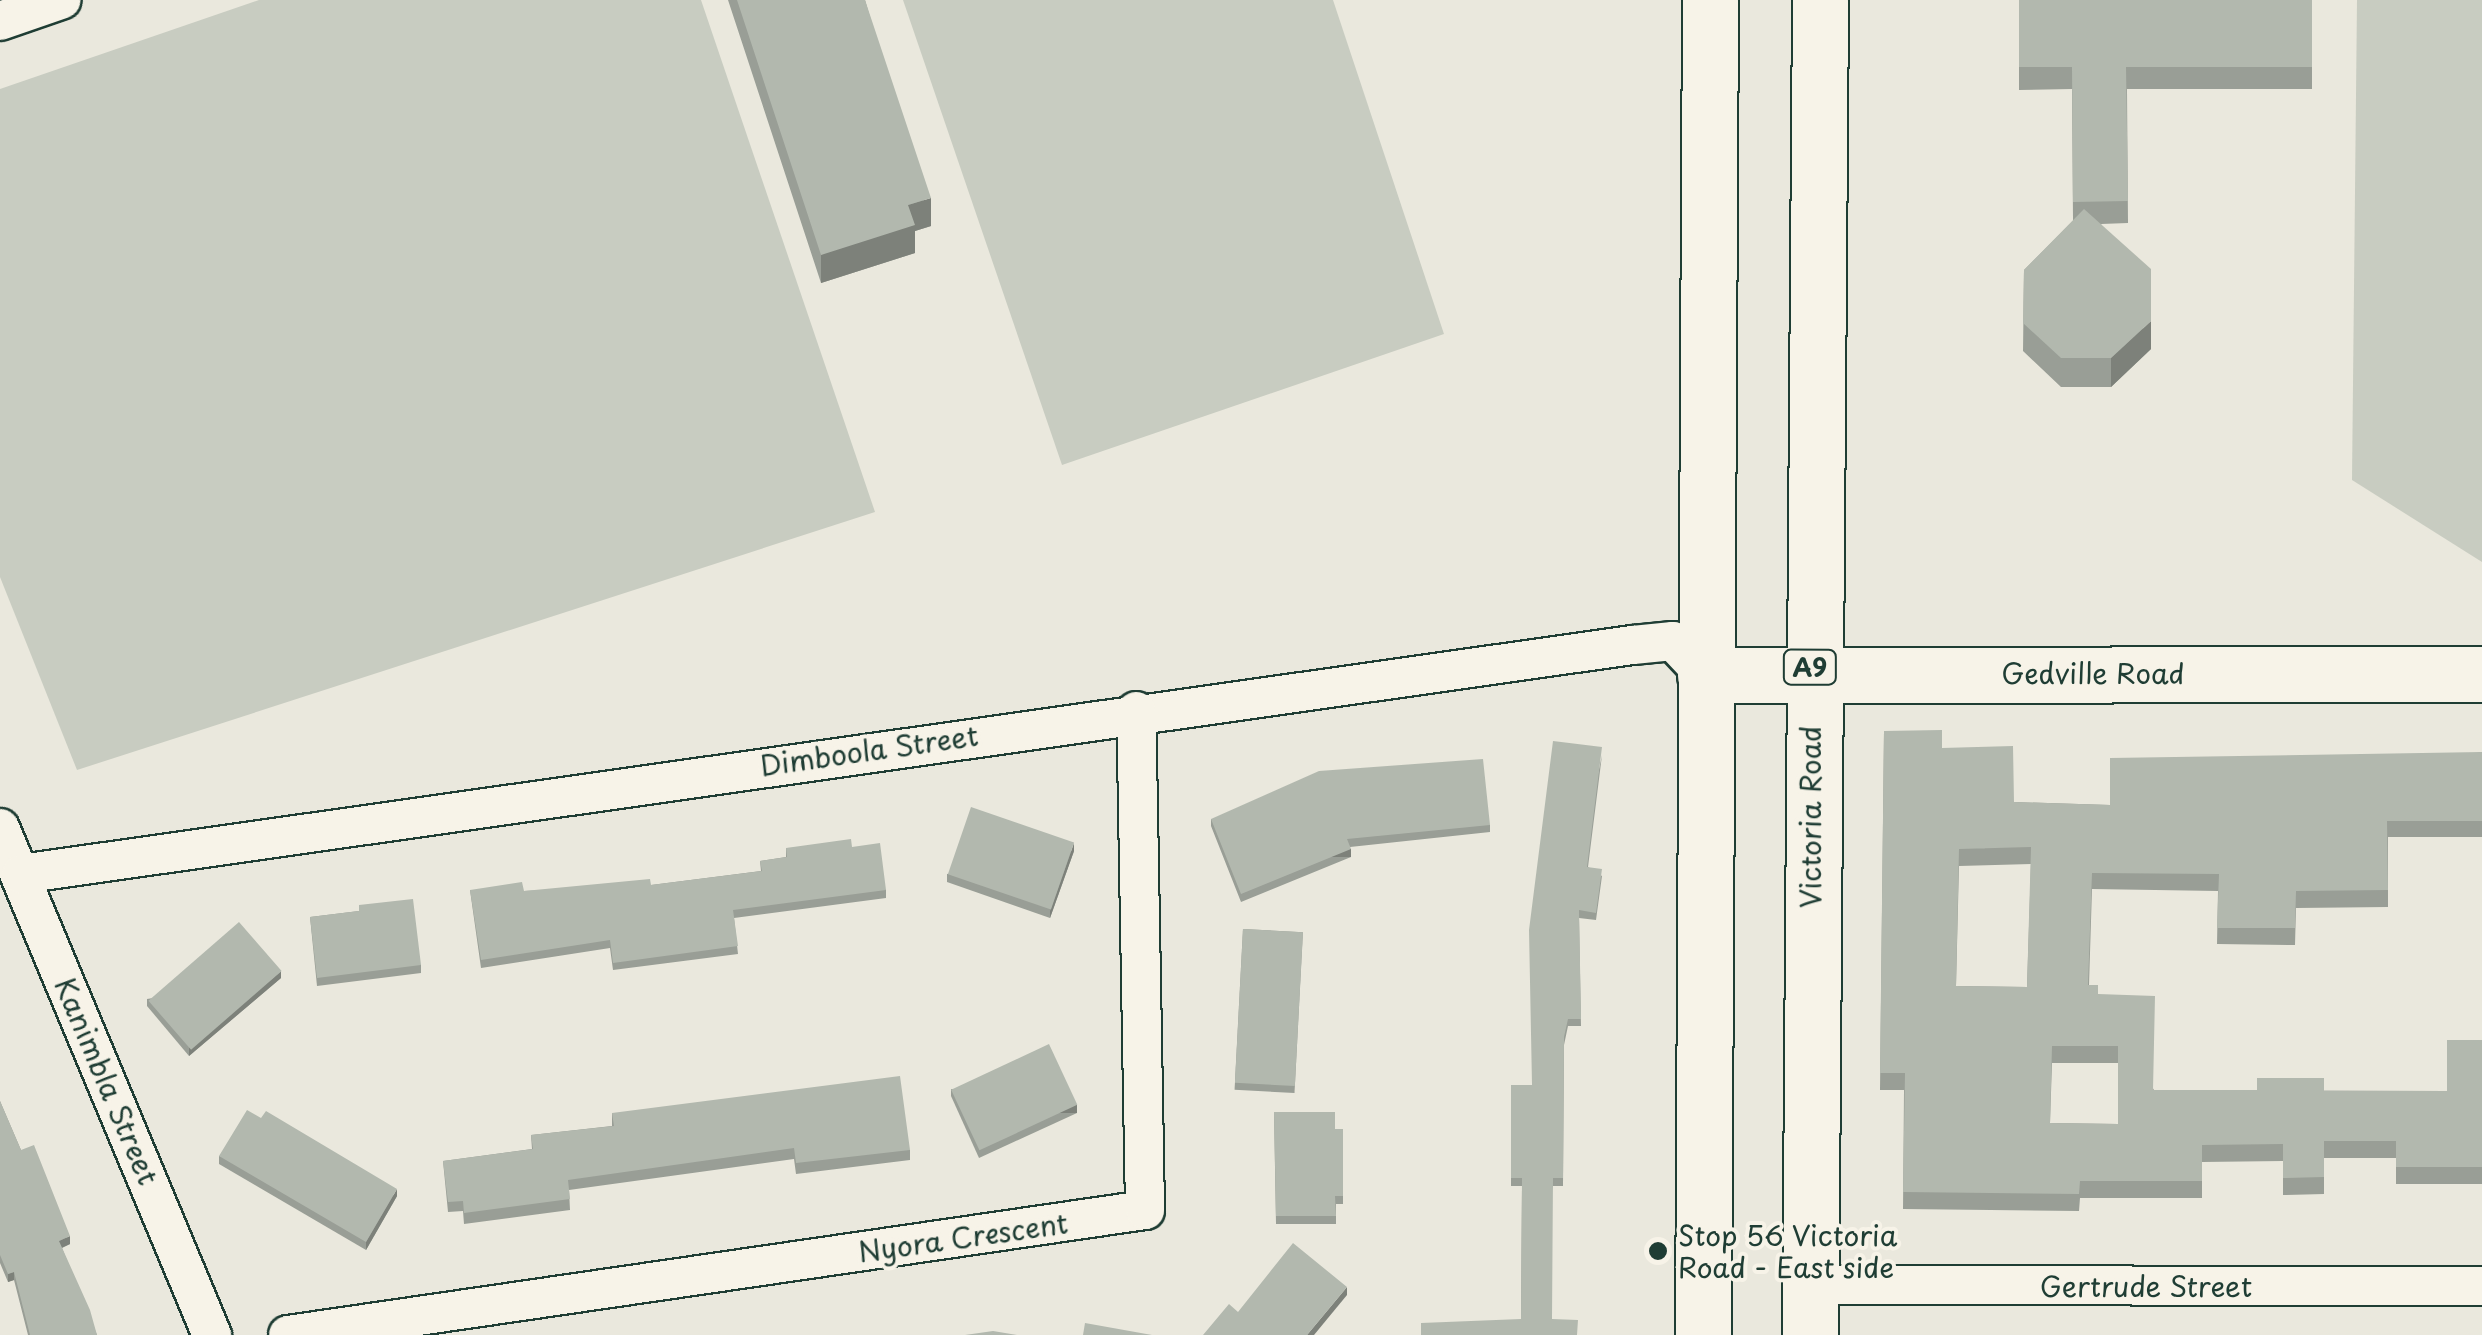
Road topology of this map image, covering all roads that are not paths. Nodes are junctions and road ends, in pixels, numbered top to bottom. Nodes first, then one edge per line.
1 (60, 0) edge
2 (1710, 0) edge
3 (1820, 0) edge
4 (0, 21) edge
5 (1810, 674) junction
6 (2482, 674) edge
7 (1704, 675) junction
8 (1136, 711) junction
9 (0, 828) edge
10 (21, 874) junction
11 (2482, 1286) edge
12 (1810, 1310) edge
13 (212, 1335) edge
14 (288, 1335) edge
15 (1703, 1335) edge

1 - 4 street
2 - 7 main road
3 - 5 main road, Victoria Road / A9
5 - 6 main road, Gedville Road
5 - 7 main road, Gedville Road
5 - 12 main road, Victoria Road / A9
7 - 8 street, Dimboola Street
7 - 15 main road
8 - 10 street, Dimboola Street
8 - 14 street, Nyora Crescent
9 - 10 street, Kanimbla Street
10 - 13 street, Kanimbla Street
11 - 12 street, Gertrude Street

